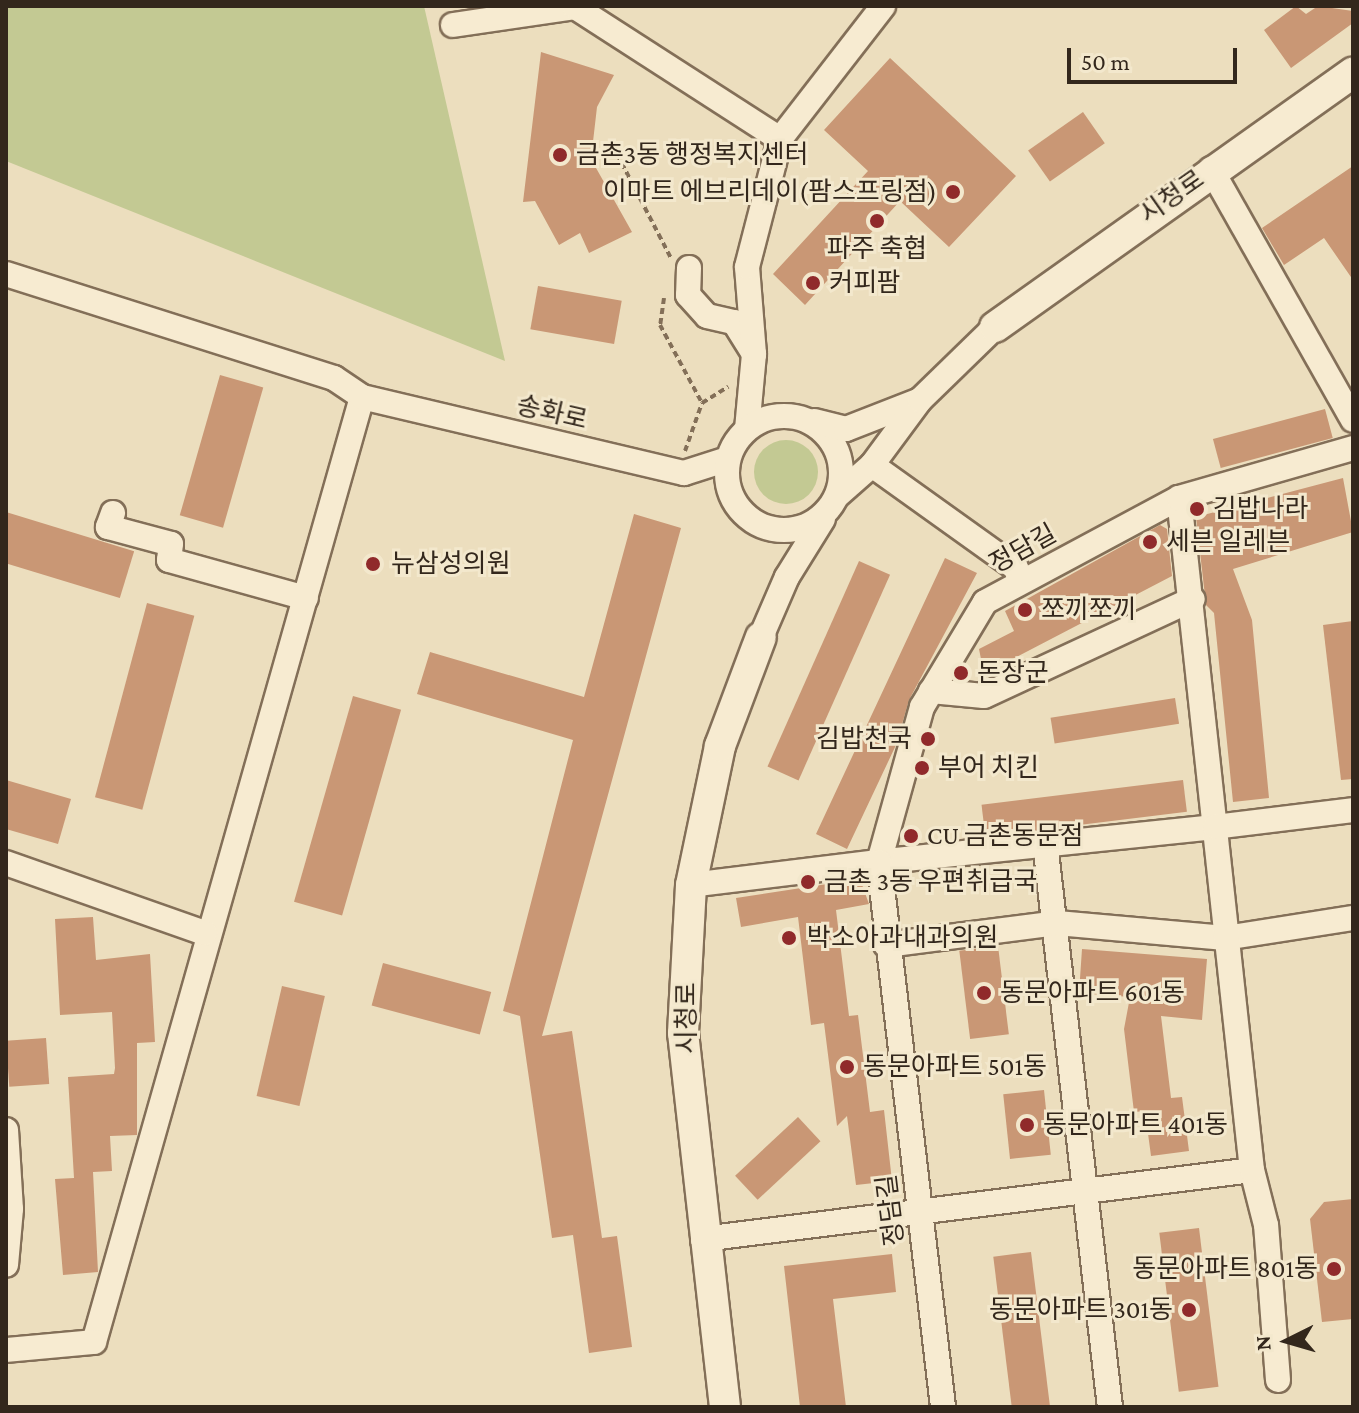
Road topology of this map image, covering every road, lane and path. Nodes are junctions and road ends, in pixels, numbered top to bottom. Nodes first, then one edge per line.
1 (883, 6) edge
2 (453, 25) dead end
3 (1353, 73) edge
4 (780, 139) junction
5 (592, 151) dead end
6 (1211, 169) junction
7 (679, 270) joint
8 (6, 274) edge
9 (666, 285) dead end
10 (995, 327) joint
11 (754, 354) junction
12 (741, 384) dead end
13 (362, 397) junction
14 (920, 400) junction
15 (702, 403) junction
16 (804, 418) junction
17 (1353, 420) edge
18 (747, 429) junction
19 (1353, 448) edge
20 (728, 459) junction
21 (872, 465) junction
22 (684, 473) junction
23 (729, 489) junction
24 (1179, 498) junction
25 (833, 502) junction
26 (113, 513) dead end
27 (771, 530) junction
28 (787, 577) junction
29 (1020, 581) junction
30 (306, 598) junction
31 (1193, 599) junction
32 (761, 637) joint
33 (931, 691) junction
34 (1353, 810) edge
35 (1215, 827) junction
36 (1045, 843) junction
37 (879, 862) junction
38 (6, 863) edge
39 (691, 885) junction
40 (1353, 918) edge
41 (1057, 923) junction
42 (205, 933) junction
43 (1225, 938) junction
44 (886, 945) junction
45 (6, 1130) edge
46 (1252, 1170) junction
47 (1085, 1188) junction
48 (8, 1210) edge
49 (919, 1214) junction
50 (703, 1239) junction
51 (6, 1265) edge
52 (6, 1350) edge
53 (1278, 1380) dead end
54 (725, 1407) edge
55 (943, 1407) edge
56 (1110, 1407) edge

1 - 4 street
2 - 4 street
3 - 6 street, 시청로
4 - 11 street
5 - 7 path
6 - 10 street, 시청로
6 - 17 street
7 - 11 street
8 - 13 street, 송화로
9 - 15 path
10 - 14 street
11 - 18 street
12 - 15 path
13 - 22 street, 송화로
13 - 30 street
14 - 16 street
14 - 21 street
15 - 22 path
16 - 18 street
16 - 25 street
18 - 20 street
19 - 24 street, 정담길
20 - 22 street
20 - 23 street
21 - 25 street
21 - 29 street
22 - 23 street, 송화로
23 - 27 street
24 - 29 street, 정담길
24 - 31 street
25 - 27 street
25 - 28 street
26 - 30 street
27 - 28 street
28 - 32 street
29 - 33 street, 정담길
30 - 42 street
31 - 33 street
31 - 35 street
32 - 39 street, 시청로
33 - 37 street, 정담길
34 - 35 street
35 - 36 street
35 - 43 street
36 - 37 street
36 - 41 street
37 - 39 street
37 - 44 street, 정담길
38 - 42 street
39 - 50 street, 시청로
40 - 43 street
41 - 43 street
41 - 44 street
41 - 47 street
42 - 52 street
43 - 46 street
44 - 49 street, 정담길
45 - 48 street
46 - 47 street
46 - 53 street
47 - 49 street
47 - 56 street
48 - 51 street
49 - 50 street
49 - 55 street, 정담길
50 - 54 street, 시청로

